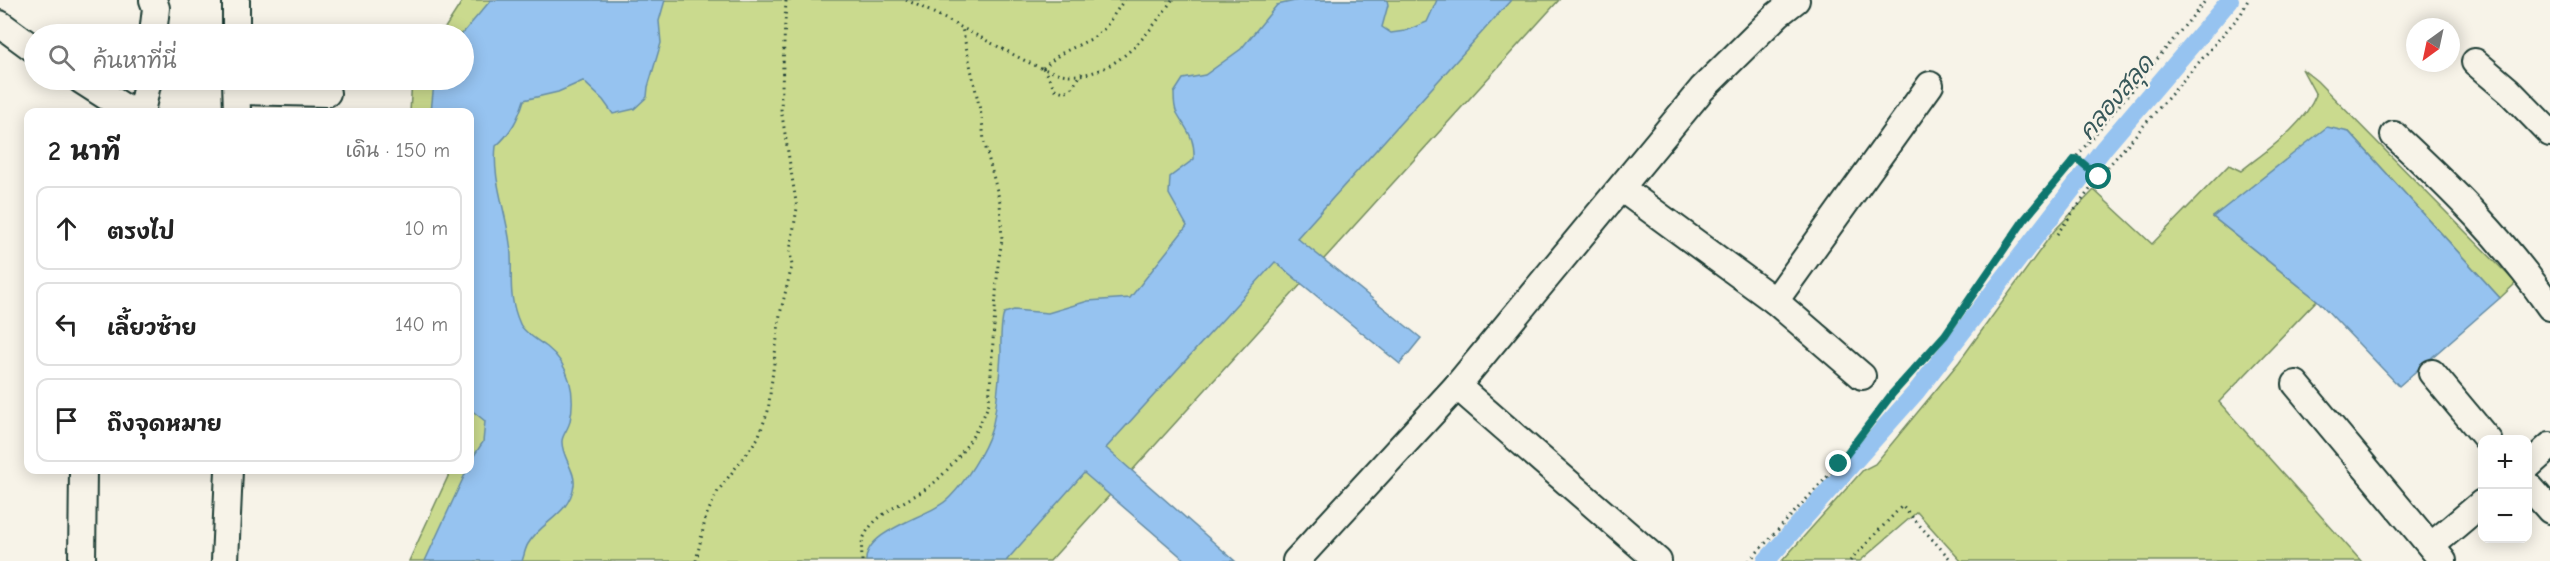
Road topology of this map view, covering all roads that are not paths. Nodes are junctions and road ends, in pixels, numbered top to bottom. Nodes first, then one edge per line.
1 (153, 0) edge
2 (236, 0) edge
3 (1796, 0) edge
4 (0, 24) edge
5 (154, 24) edge
6 (236, 24) edge
7 (24, 42) edge
8 (2475, 62) dead end
9 (1930, 85) dead end
10 (96, 90) edge
11 (146, 90) edge
12 (327, 93) dead end
13 (237, 94) edge
14 (124, 108) edge
15 (142, 108) edge
16 (2550, 134) edge
17 (2394, 135) dead end
18 (1620, 188) junction
19 (1775, 301) junction
20 (2550, 307) edge
21 (2432, 373) dead end
22 (1862, 376) dead end
23 (2296, 384) dead end
24 (1457, 386) junction
25 (2484, 435) edge
26 (2550, 446) edge
27 (2532, 462) edge
28 (83, 474) edge
29 (229, 474) edge
30 (2532, 489) edge
31 (2478, 507) edge
32 (2550, 510) edge
33 (2437, 553) edge
34 (82, 561) edge
35 (225, 561) edge
36 (1296, 561) edge
37 (1658, 561) edge

1 - 5 street
2 - 6 street
3 - 18 street
4 - 7 street
8 - 16 street
9 - 19 street
10 - 14 street
11 - 15 street
12 - 13 street
17 - 20 street
18 - 19 street
18 - 24 street
19 - 22 street
21 - 25 street
23 - 33 street
24 - 36 street
24 - 37 street
26 - 27 street
28 - 34 street
29 - 35 street
30 - 32 street
31 - 33 street

